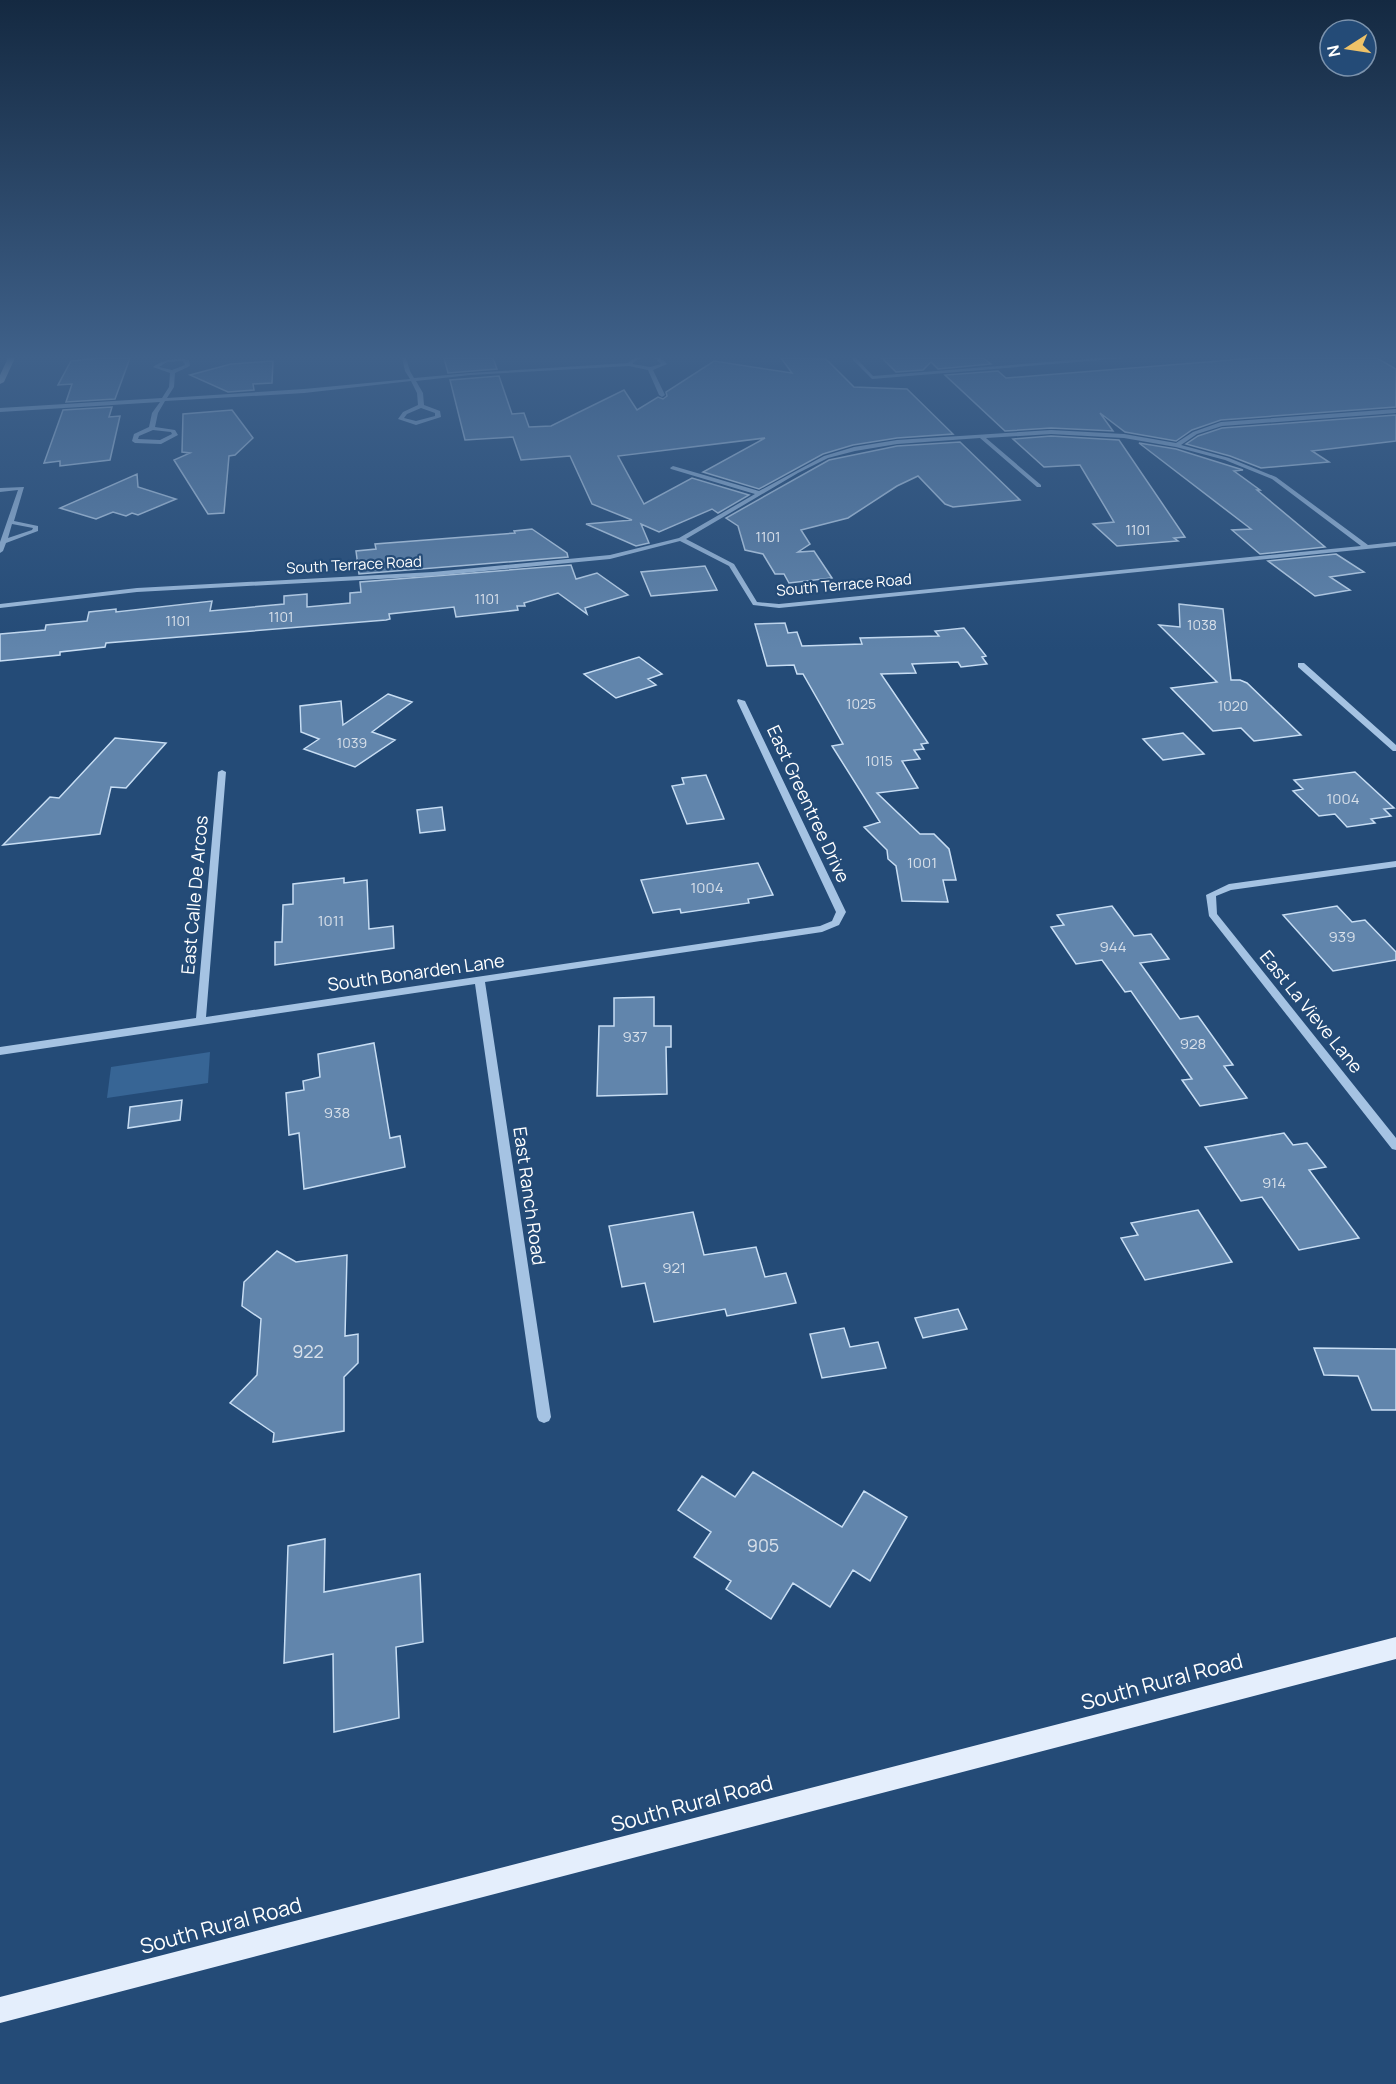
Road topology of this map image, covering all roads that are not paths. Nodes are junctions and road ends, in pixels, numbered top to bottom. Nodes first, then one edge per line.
1 (835, 455) edge
2 (1003, 455) edge
3 (1214, 455) edge
4 (673, 468) dead end
5 (1039, 486) dead end
6 (0, 490) edge
7 (759, 493) junction
8 (10, 522) junction
9 (681, 539) junction
10 (3, 542) junction
11 (1396, 544) edge
12 (1366, 546) junction
13 (0, 551) edge
14 (0, 606) edge
15 (1300, 665) dead end
16 (741, 700) dead end
17 (1396, 749) edge
18 (222, 772) dead end
19 (1396, 864) edge
20 (836, 923) joint
21 (480, 981) junction
22 (201, 1021) junction
23 (0, 1051) edge
24 (1396, 1146) edge
25 (544, 1418) dead end
26 (1396, 1648) edge
27 (0, 2010) edge

1 - 7 street
2 - 5 street
3 - 12 street
4 - 7 street
6 - 8 street
7 - 9 street
8 - 10 street
8 - 10 street
9 - 12 street, South Terrace Road
9 - 14 street, South Terrace Road
10 - 13 street
11 - 12 street, South Terrace Road
15 - 17 street
16 - 20 street, East Greentree Drive
18 - 22 street, East Calle De Arcos
19 - 24 street, East La Vieve Lane
20 - 21 street, South Bonarden Lane
21 - 22 street, South Bonarden Lane
21 - 25 street, East Ranch Road
22 - 23 street, South Bonarden Lane
26 - 27 main road, South Rural Road

